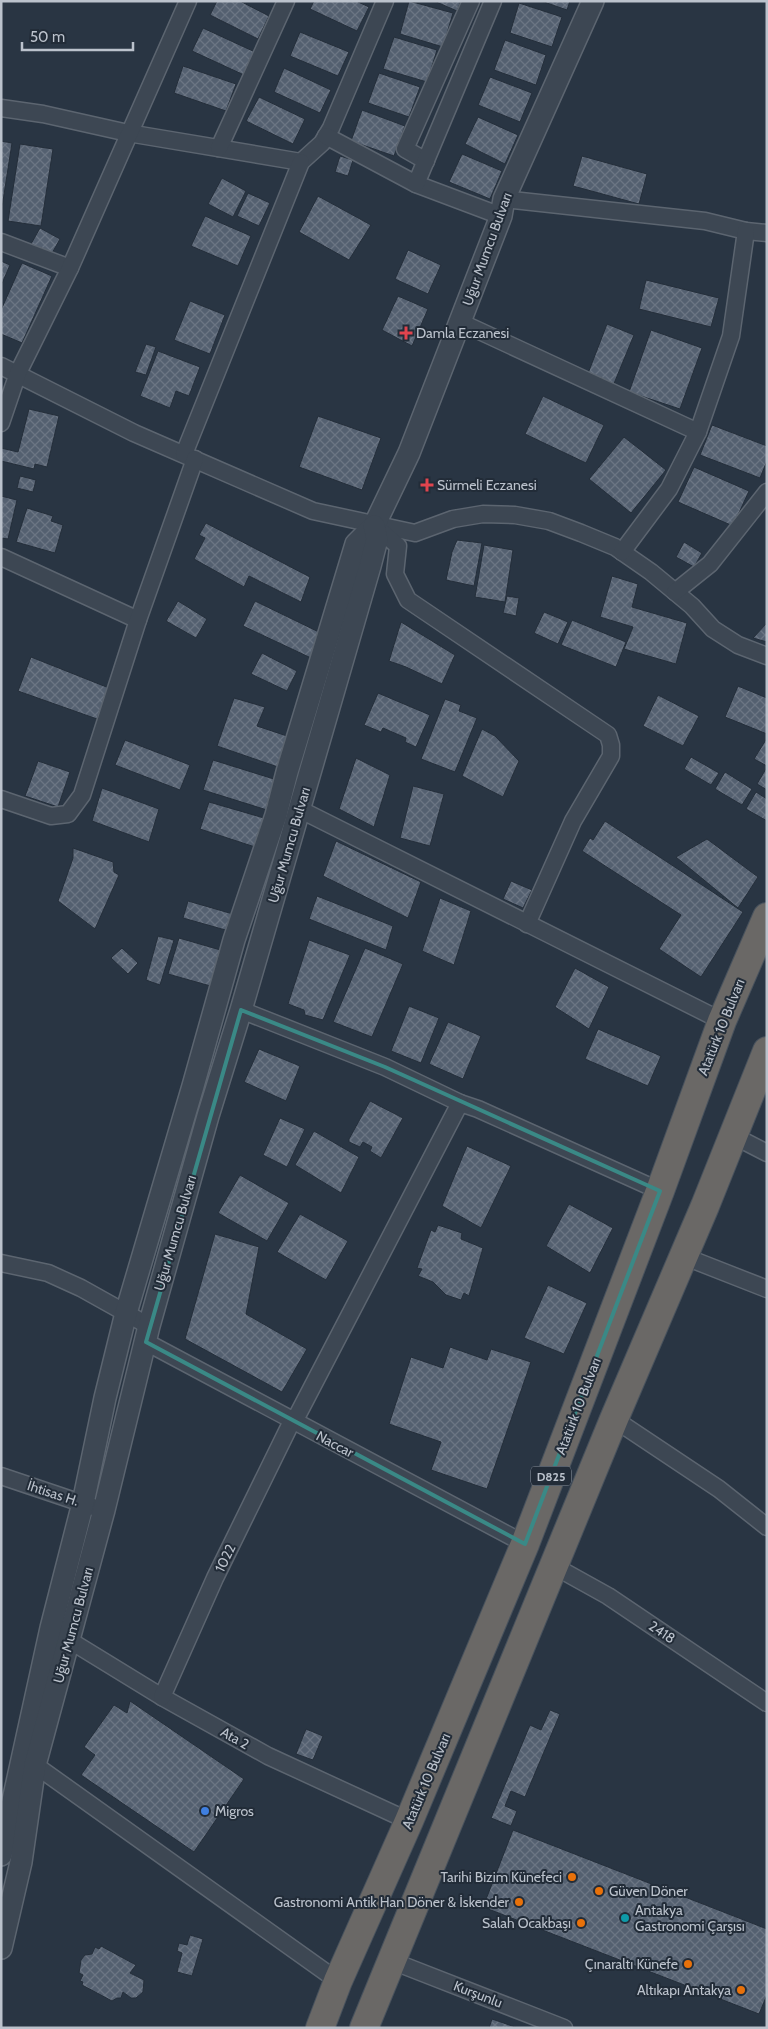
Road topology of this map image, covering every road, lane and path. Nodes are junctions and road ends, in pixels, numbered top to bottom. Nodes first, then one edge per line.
1 (188, 1) edge
2 (286, 1) edge
3 (384, 1) edge
4 (471, 1) edge
5 (493, 1) edge
6 (593, 1) edge
7 (1, 108) edge
8 (128, 133) junction
9 (326, 136) junction
10 (219, 148) junction
11 (426, 160) junction
12 (301, 162) junction
13 (416, 184) junction
14 (503, 208) junction
15 (746, 231) junction
16 (767, 233) edge
17 (1, 242) edge
18 (70, 268) junction
19 (460, 322) junction
20 (1, 366) edge
21 (18, 373) junction
22 (1, 424) edge
23 (698, 432) junction
24 (190, 456) junction
25 (767, 492) edge
26 (374, 526) junction
27 (622, 552) junction
28 (1, 557) edge
29 (675, 592) junction
30 (138, 620) junction
31 (767, 656) edge
32 (1, 799) edge
33 (299, 809) junction
34 (767, 917) edge
35 (526, 924) junction
36 (241, 1010) junction
37 (722, 1021) junction
38 (767, 1051) edge
39 (460, 1103) junction
40 (732, 1135) junction
41 (767, 1153) edge
42 (660, 1191) junction
43 (683, 1256) junction
44 (1, 1263) edge
45 (767, 1289) edge
46 (126, 1313) junction
47 (148, 1334) junction
48 (614, 1419) junction
49 (292, 1421) junction
50 (1, 1476) edge
51 (83, 1503) junction
52 (104, 1510) junction
53 (767, 1527) edge
54 (525, 1544) junction
55 (554, 1566) junction
56 (69, 1640) junction
57 (162, 1697) junction
58 (767, 1703) edge
59 (35, 1765) junction
60 (409, 1821) junction
61 (2, 1847) edge
62 (21, 1862) junction
63 (1, 1948) edge
64 (392, 1960) junction
65 (338, 1981) junction
66 (320, 2028) edge
67 (364, 2028) edge
68 (564, 2028) edge

1 - 8 street
2 - 10 street
3 - 9 street
4 - 11 street
5 - 11 street
6 - 14 street, Uğur Mumcu Bulvarı
7 - 8 street
8 - 10 street
8 - 18 street
9 - 12 street
9 - 13 street
10 - 12 street
11 - 13 street
12 - 24 street
13 - 14 street
14 - 15 street
14 - 19 street, Uğur Mumcu Bulvarı
15 - 16 street
15 - 23 street
17 - 18 street
18 - 21 street
19 - 23 street
19 - 26 street, Uğur Mumcu Bulvarı
20 - 21 street
21 - 22 street
21 - 24 street
23 - 27 street
24 - 26 street
24 - 30 street
25 - 29 street
26 - 27 street
26 - 33 street, Uğur Mumcu Bulvarı
26 - 35 street
26 - 46 street, Uğur Mumcu Bulvarı
27 - 29 street
28 - 30 street
29 - 31 street
30 - 32 street
33 - 35 street
33 - 36 street, Uğur Mumcu Bulvarı
34 - 37 highway, Atatürk 10 Bulvarı / D825
35 - 37 street
36 - 39 street
36 - 47 street, Uğur Mumcu Bulvarı
37 - 42 highway, Atatürk 10 Bulvarı / D825
38 - 40 highway, D825
39 - 42 street
39 - 49 street, 1022
40 - 41 street
40 - 43 highway, D825
42 - 54 highway, Atatürk 10 Bulvarı / D825
43 - 45 street
43 - 48 highway, D825
44 - 46 street, Naccar
46 - 47 street, Naccar
46 - 51 street, Uğur Mumcu Bulvarı
47 - 49 street, Naccar
47 - 52 street, Uğur Mumcu Bulvarı
48 - 53 street
48 - 55 highway, D825
49 - 54 street, Naccar
49 - 57 street, 1022
50 - 51 street, İhtisas H.
51 - 52 street, İhtisas H.
51 - 61 street, Uğur Mumcu Bulvarı
52 - 56 street, Uğur Mumcu Bulvarı
54 - 60 highway, Atatürk 10 Bulvarı / D825
55 - 58 street, 2418
55 - 64 highway, D825
56 - 57 street, Ata 2
56 - 59 street, Uğur Mumcu Bulvarı
57 - 60 street, Ata 2
59 - 62 street, Uğur Mumcu Bulvarı
59 - 65 street
60 - 65 highway, Atatürk 10 Bulvarı / D825
61 - 62 street
62 - 63 street, Uğur Mumcu Bulvarı
64 - 67 highway, D825
64 - 68 street, Kurşunlu
65 - 66 highway, Atatürk 10 Bulvarı / D825

